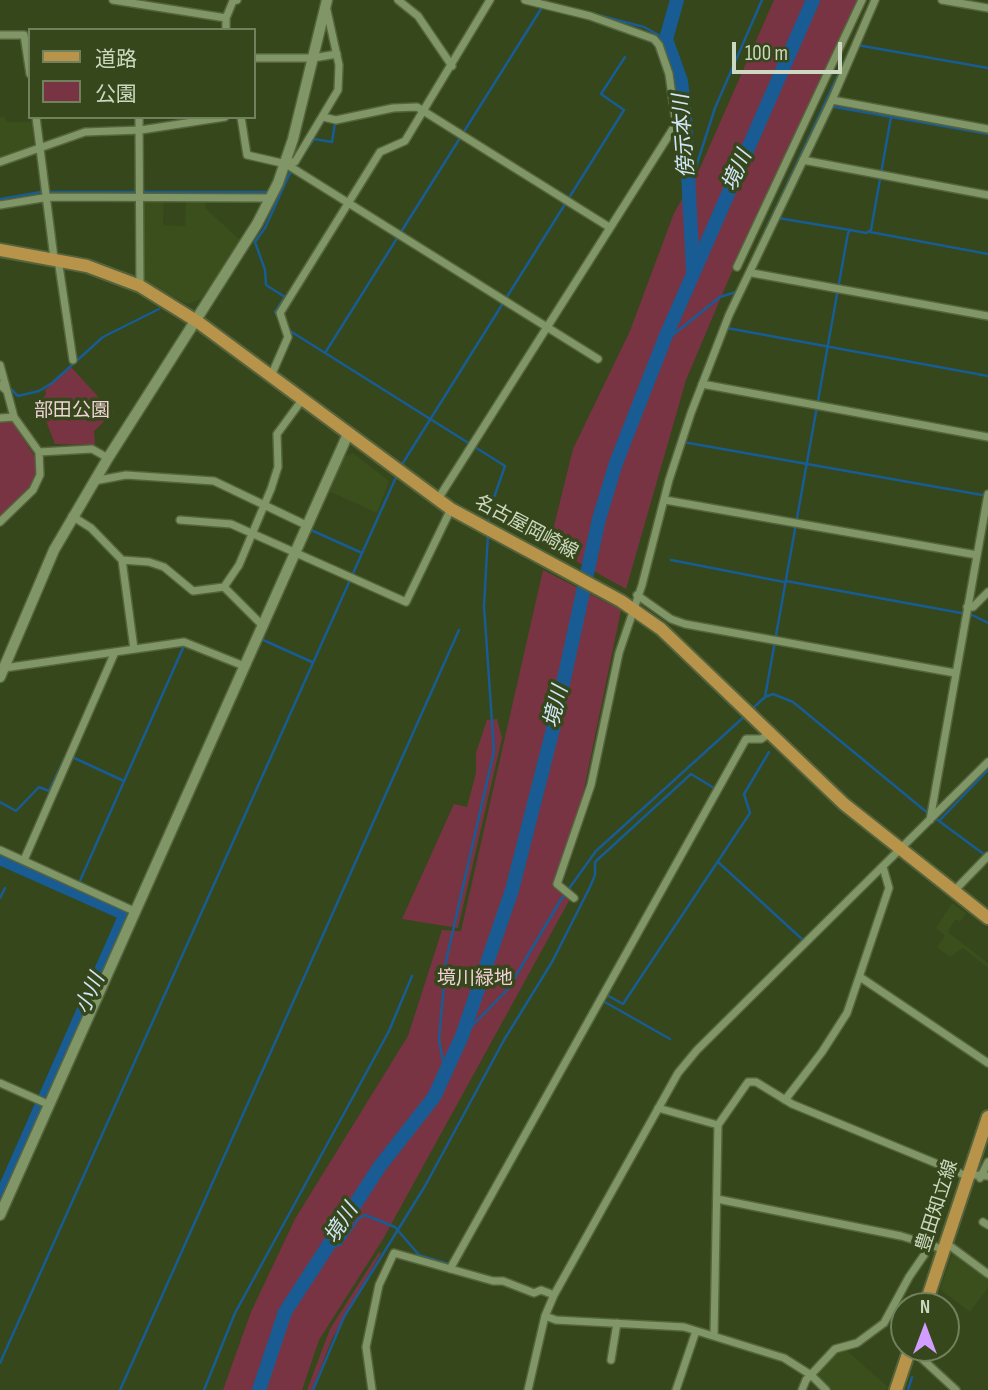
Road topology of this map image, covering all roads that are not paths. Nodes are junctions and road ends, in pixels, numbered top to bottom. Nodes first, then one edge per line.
1 (113, 0) edge
2 (237, 0) edge
3 (398, 0) edge
4 (490, 0) edge
5 (525, 0) edge
6 (862, 0) edge
7 (875, 0) edge
8 (943, 0) edge
9 (326, 3) edge
10 (988, 8) edge
11 (226, 18) junction
12 (226, 28) edge
13 (0, 36) edge
14 (337, 54) junction
15 (256, 58) edge
16 (313, 58) junction
17 (28, 59) edge
18 (452, 65) junction
19 (832, 100) junction
20 (423, 111) junction
21 (323, 117) junction
22 (36, 119) edge
23 (139, 119) edge
24 (241, 119) edge
25 (178, 120) edge
26 (988, 129) edge
27 (141, 130) junction
28 (41, 148) junction
29 (803, 160) junction
30 (0, 162) edge
31 (286, 163) junction
32 (988, 195) edge
33 (48, 197) junction
34 (140, 198) junction
35 (271, 198) junction
36 (349, 204) junction
37 (0, 205) edge
38 (609, 227) junction
39 (0, 250) edge
40 (56, 258) junction
41 (737, 267) dead end
42 (752, 273) junction
43 (140, 286) junction
44 (988, 316) edge
45 (198, 322) junction
46 (547, 328) junction
47 (598, 359) dead end
48 (74, 360) dead end
49 (0, 365) edge
50 (271, 376) junction
51 (702, 384) junction
52 (3, 388) edge
53 (302, 400) junction
54 (14, 417) junction
55 (0, 418) edge
56 (348, 434) junction
57 (988, 437) edge
58 (39, 452) junction
59 (108, 458) junction
60 (94, 481) junction
61 (988, 494) edge
62 (438, 499) junction
63 (665, 500) junction
64 (264, 506) junction
65 (451, 509) junction
66 (72, 516) junction
67 (180, 520) dead end
68 (0, 522) edge
69 (306, 525) junction
70 (252, 533) junction
71 (294, 552) junction
72 (977, 555) junction
73 (122, 560) junction
74 (224, 587) junction
75 (988, 592) edge
76 (637, 595) junction
77 (967, 607) junction
78 (633, 609) junction
79 (262, 625) junction
80 (134, 649) junction
81 (115, 652) junction
82 (244, 666) junction
83 (2, 672) edge
84 (956, 673) junction
85 (769, 734) junction
86 (988, 762) edge
87 (929, 822) junction
88 (902, 849) junction
89 (0, 850) edge
90 (988, 856) edge
91 (24, 860) junction
92 (883, 867) junction
93 (954, 891) junction
94 (574, 897) dead end
95 (134, 911) junction
96 (988, 918) edge
97 (860, 977) junction
98 (988, 1063) edge
99 (0, 1083) edge
100 (785, 1100) junction
101 (50, 1105) junction
102 (658, 1108) junction
103 (988, 1117) edge
104 (718, 1125) junction
105 (988, 1162) edge
106 (979, 1176) edge
107 (717, 1199) junction
108 (0, 1215) edge
109 (931, 1245) junction
110 (945, 1246) junction
111 (450, 1269) junction
112 (988, 1274) edge
113 (930, 1292) edge
114 (554, 1295) junction
115 (545, 1316) junction
116 (617, 1322) junction
117 (696, 1331) junction
118 (714, 1335) junction
119 (611, 1360) dead end
120 (906, 1362) edge
121 (926, 1362) edge
122 (811, 1375) junction
123 (372, 1390) edge
124 (528, 1390) edge
125 (676, 1390) edge
126 (802, 1390) edge
127 (826, 1390) edge
128 (896, 1390) edge
129 (956, 1390) edge

1 - 11 street
2 - 11 street
3 - 18 street
4 - 18 street
5 - 38 street
6 - 41 street
7 - 19 street
8 - 10 street
9 - 14 street
9 - 16 street
11 - 12 street
13 - 17 street
14 - 16 street
14 - 21 street
15 - 16 street
16 - 31 street
18 - 20 street
19 - 26 street
19 - 29 street
20 - 21 street
20 - 36 street
20 - 38 street
21 - 31 street
22 - 28 street
23 - 27 street
24 - 31 street
25 - 27 street
27 - 28 street
27 - 34 street
28 - 30 street
28 - 33 street
29 - 32 street
29 - 42 street
31 - 35 street
31 - 36 street
33 - 34 street
33 - 37 street
33 - 40 street
34 - 35 street
34 - 43 street
35 - 45 street
36 - 46 street
36 - 50 street
38 - 46 street
39 - 40 main road, 名古屋岡崎線
40 - 43 main road, 名古屋岡崎線
40 - 48 street
42 - 44 street
42 - 51 street
43 - 45 main road, 名古屋岡崎線
45 - 50 main road, 名古屋岡崎線
45 - 59 street
46 - 47 street
46 - 62 street
49 - 52 street
50 - 53 main road, 名古屋岡崎線
51 - 57 street
51 - 63 street
52 - 54 street
53 - 56 main road, 名古屋岡崎線
53 - 64 street
54 - 55 street
54 - 58 street
56 - 62 main road, 名古屋岡崎線
56 - 69 street
58 - 59 street
58 - 68 street
59 - 60 street
60 - 64 street
60 - 66 street
61 - 72 street
62 - 65 main road, 名古屋岡崎線
63 - 72 street
63 - 76 street
64 - 69 street
64 - 70 street
65 - 71 street
65 - 78 main road, 名古屋岡崎線
66 - 73 street
66 - 83 street
67 - 70 street
69 - 71 street
70 - 71 street
70 - 74 street
71 - 79 street
72 - 77 street
73 - 74 street
73 - 80 street
74 - 79 street
75 - 77 street
76 - 78 street
76 - 84 street
77 - 84 street
78 - 85 main road, 名古屋岡崎線
78 - 94 street
79 - 82 street
80 - 81 street
80 - 82 street
81 - 83 street
81 - 91 street
82 - 95 street
84 - 87 street
85 - 88 main road, 名古屋岡崎線
85 - 111 street
86 - 87 street
87 - 88 street
88 - 92 street
88 - 93 main road, 名古屋岡崎線
89 - 91 street
90 - 93 street
91 - 95 street
92 - 97 street
92 - 102 street
93 - 96 main road, 名古屋岡崎線
95 - 101 street
97 - 98 street
97 - 100 street
99 - 101 street
100 - 104 street
100 - 106 street
101 - 108 street
102 - 104 street
102 - 114 street
103 - 106 main road, 豊田知立線
104 - 107 street
105 - 106 street
106 - 110 main road, 豊田知立線
107 - 109 street
107 - 118 street
109 - 110 street
109 - 122 street
110 - 112 street
110 - 113 main road, 豊田知立線
111 - 114 street
111 - 123 street
114 - 115 street
115 - 116 street
115 - 124 street
116 - 117 street
116 - 119 street
117 - 118 street
117 - 125 street
118 - 122 street
120 - 128 main road
121 - 129 street
122 - 126 street
122 - 127 street

